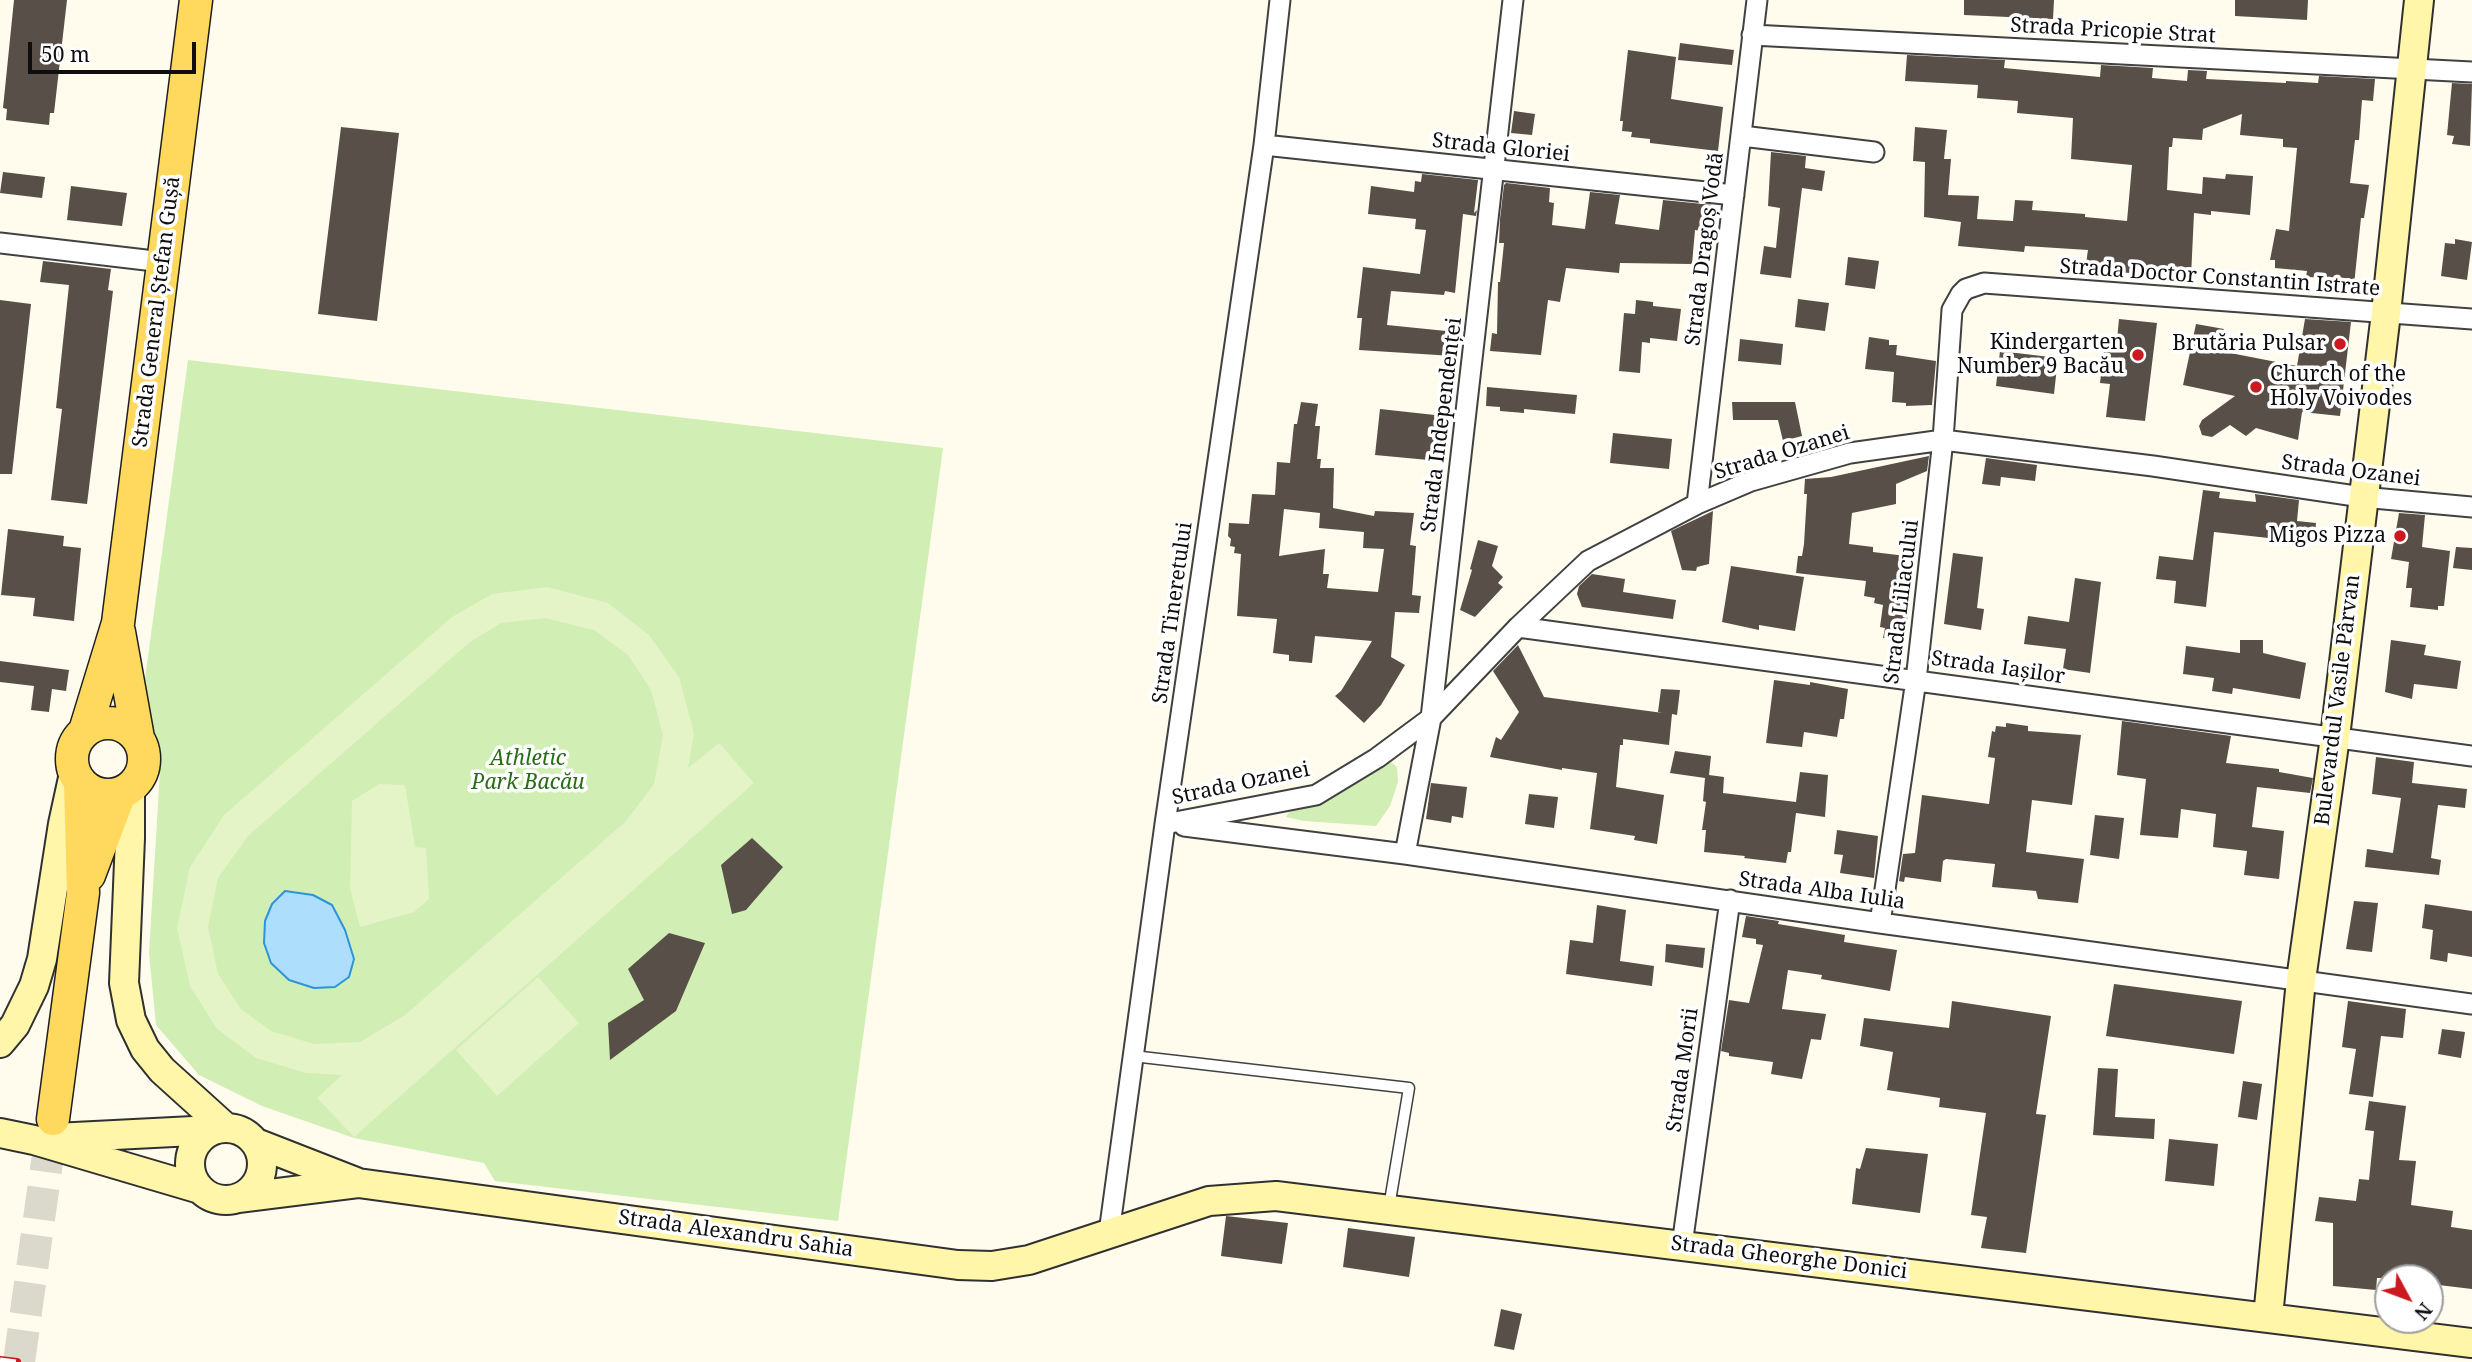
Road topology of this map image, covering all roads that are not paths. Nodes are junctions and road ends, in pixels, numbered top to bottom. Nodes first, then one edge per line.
1 (196, 0) edge
2 (1280, 0) edge
3 (1513, 0) edge
4 (1757, 0) edge
5 (2419, 0) edge
6 (1752, 35) junction
7 (2412, 69) junction
8 (2472, 72) edge
9 (1742, 135) junction
10 (1264, 145) junction
11 (1874, 152) dead end
12 (1494, 171) junction
13 (1734, 195) junction
14 (0, 243) edge
15 (163, 262) junction
16 (1966, 289) joint
17 (2386, 313) junction
18 (2472, 320) edge
19 (1944, 440) junction
20 (2362, 497) junction
21 (1697, 503) junction
22 (2472, 508) edge
23 (118, 623) junction
24 (1518, 626) junction
25 (1916, 680) junction
26 (1431, 718) junction
27 (85, 731) junction
28 (2335, 737) junction
29 (138, 738) junction
30 (2472, 756) edge
31 (77, 777) junction
32 (125, 790) junction
33 (1166, 824) junction
34 (1405, 854) junction
35 (83, 893) junction
36 (1730, 900) junction
37 (1880, 923) junction
38 (2301, 980) junction
39 (2472, 1004) edge
40 (2, 1046) edge
41 (1133, 1056) junction
42 (43, 1129) junction
43 (219, 1129) junction
44 (0, 1133) edge
45 (256, 1143) junction
46 (358, 1183) junction
47 (200, 1189) junction
48 (238, 1198) junction
49 (1389, 1210) junction
50 (1109, 1233) junction
51 (1682, 1245) junction
52 (2267, 1317) junction
53 (2472, 1343) edge

1 - 15 main road, Strada General Ștefan Gușă
2 - 10 street, Strada Tineretului
3 - 12 street, Strada Independenței
4 - 6 street, Strada Dragoș Vodă
5 - 7 street, Bulevardul Vasile Pârvan
6 - 7 street, Strada Pricopie Strat
6 - 9 street, Strada Dragoș Vodă
7 - 8 street, Strada Pricopie Strat
7 - 17 street, Bulevardul Vasile Pârvan
9 - 11 street
9 - 13 street, Strada Dragoș Vodă
10 - 12 street, Strada Gloriei
10 - 33 street, Strada Tineretului
12 - 13 street, Strada Gloriei
12 - 26 street, Strada Independenței
13 - 21 street, Strada Dragoș Vodă
14 - 15 street
15 - 23 main road, Strada General Ștefan Gușă
16 - 17 street, Strada Doctor Constantin Istrate
16 - 19 street, Strada Liliacului
17 - 18 street, Strada Doctor Constantin Istrate
17 - 20 street, Bulevardul Vasile Pârvan
19 - 20 street, Strada Ozanei
19 - 21 street, Strada Ozanei
19 - 25 street, Strada Liliacului
20 - 22 street, Strada Ozanei
20 - 28 street, Bulevardul Vasile Pârvan
21 - 24 street, Strada Ozanei
23 - 27 main road, Strada General Ștefan Gușă
23 - 29 main road, Strada General Ștefan Gușă
24 - 25 street, Strada Iașilor
24 - 26 street, Strada Ozanei
25 - 28 street, Strada Iașilor
25 - 37 street, Strada Liliacului
26 - 33 street, Strada Ozanei
26 - 34 street, Strada Independenței
27 - 29 main road
27 - 31 main road
28 - 30 street, Strada Iașilor
28 - 38 street, Bulevardul Vasile Pârvan
29 - 32 main road
31 - 32 main road
31 - 35 main road
31 - 40 street
32 - 35 main road
32 - 43 street
33 - 34 street, Strada Alba Iulia
33 - 41 street, Strada Tineretului
34 - 36 street, Strada Alba Iulia
35 - 42 main road
36 - 37 street, Strada Alba Iulia
36 - 51 street, Strada Morii
37 - 38 street, Strada Alba Iulia
38 - 39 street, Strada Alba Iulia
38 - 52 street, Bulevardul Vasile Pârvan
41 - 49 lane
41 - 50 street, Strada Tineretului
42 - 43 street
42 - 44 street
42 - 47 street
43 - 45 street
43 - 47 street
45 - 46 street, Strada Alexandru Sahia
45 - 48 street
46 - 48 street, Strada Alexandru Sahia
46 - 50 street, Strada Alexandru Sahia
47 - 48 street
49 - 50 street, Strada Gheorghe Donici
49 - 51 street, Strada Gheorghe Donici
51 - 52 street, Strada Gheorghe Donici
52 - 53 street, Strada Gheorghe Donici

